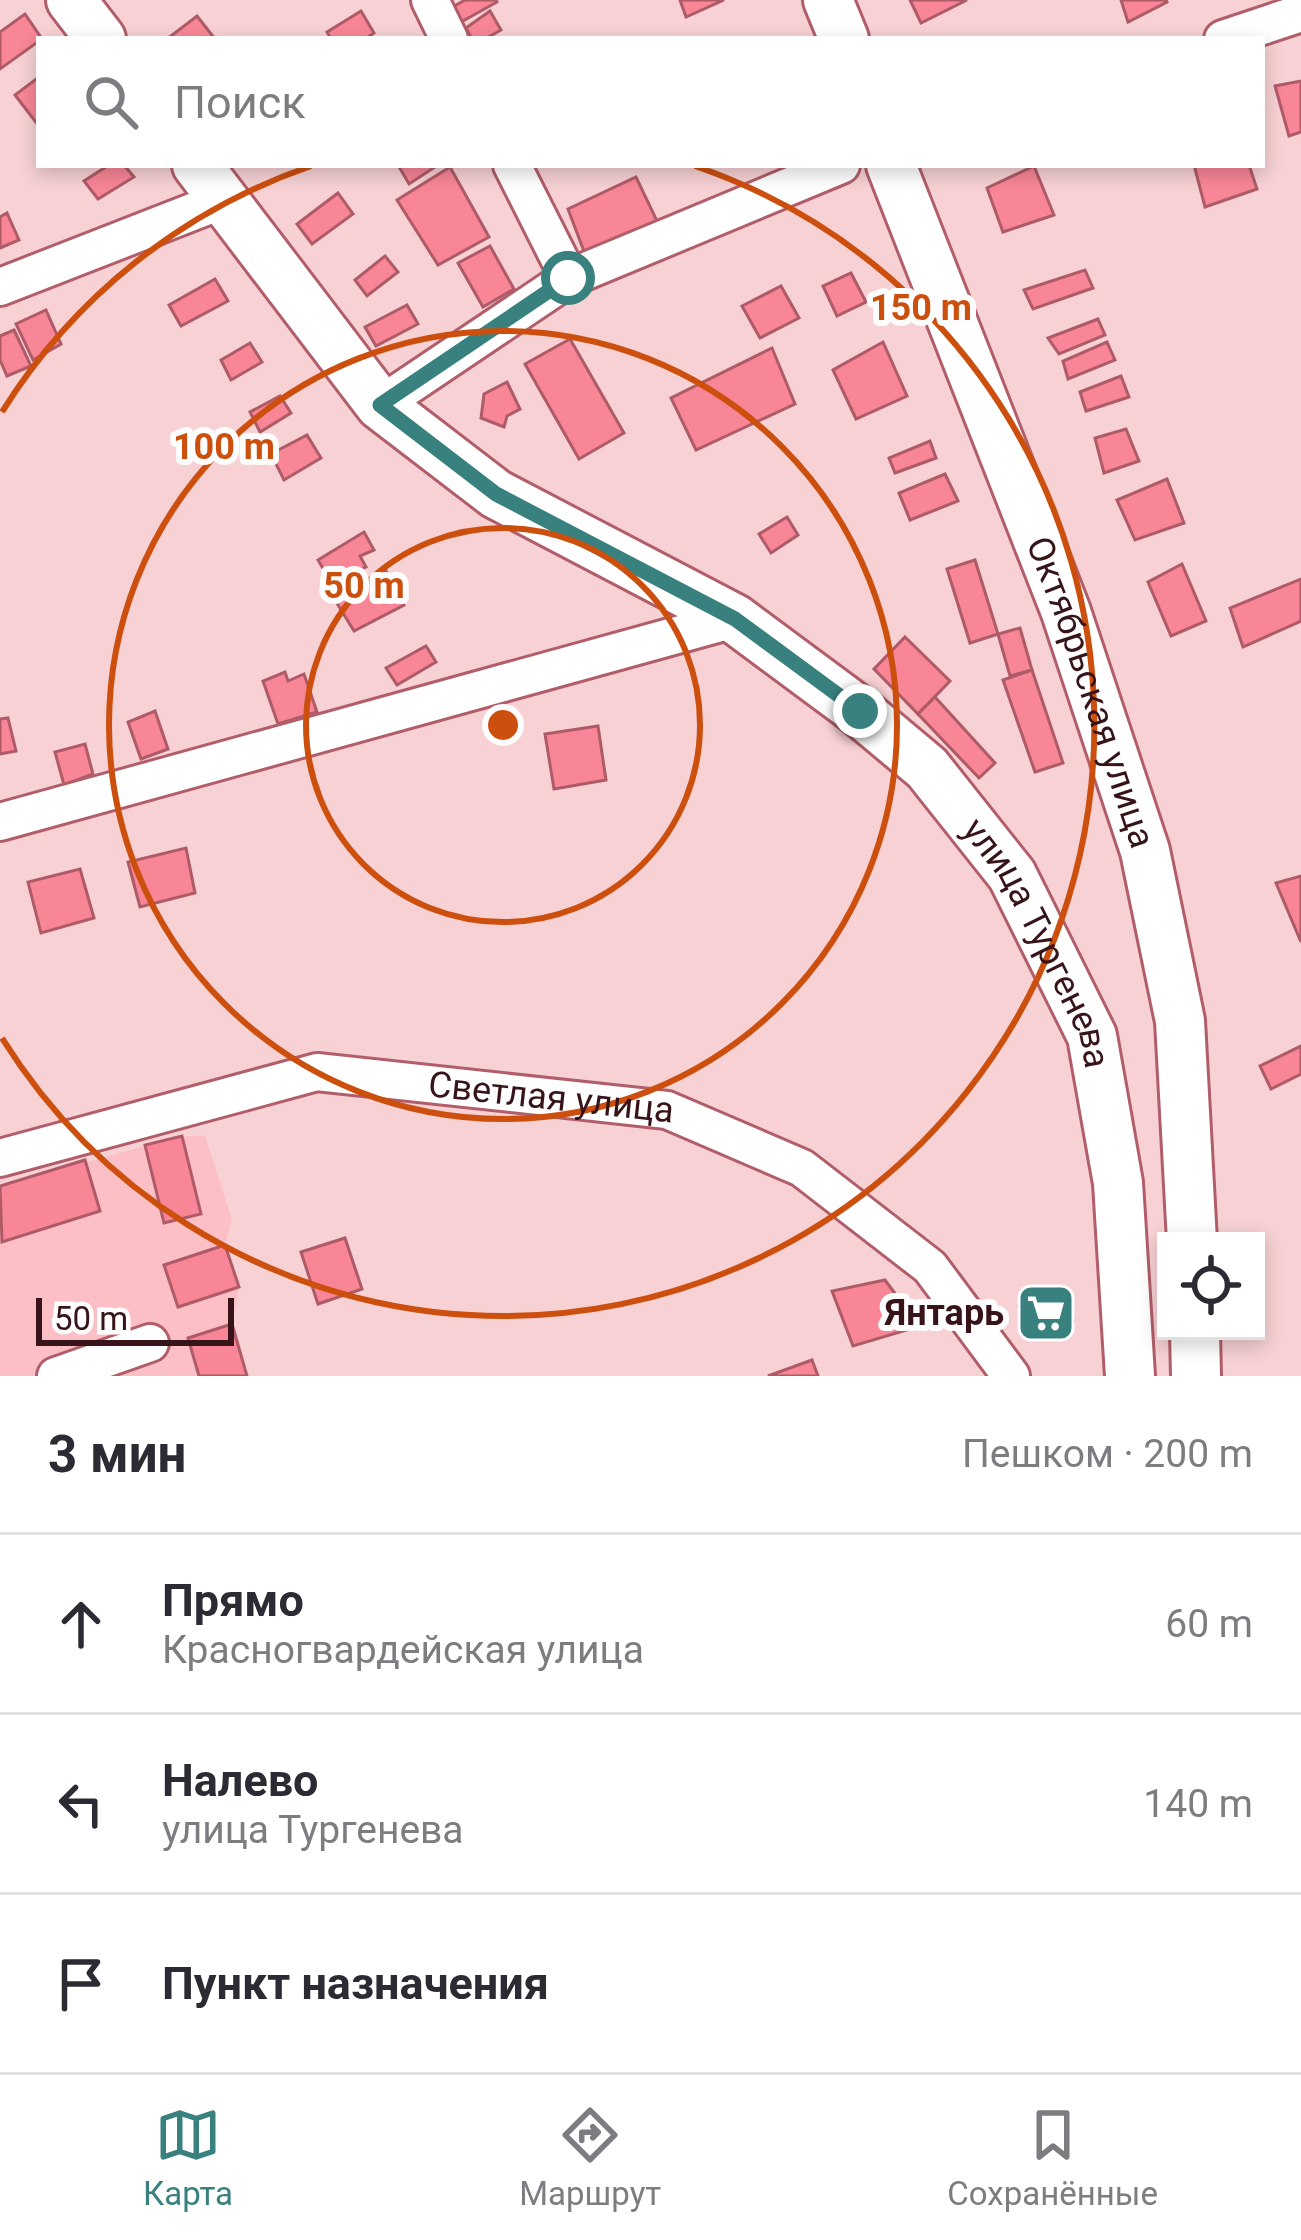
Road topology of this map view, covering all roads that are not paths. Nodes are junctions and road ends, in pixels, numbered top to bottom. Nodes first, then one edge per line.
1 (71, 0) edge
2 (430, 0) edge
3 (828, 0) edge
4 (1301, 14) edge
5 (99, 36) edge
6 (448, 36) edge
7 (843, 36) edge
8 (1232, 36) edge
9 (513, 168) edge
10 (835, 168) edge
11 (892, 168) edge
12 (210, 182) edge
13 (568, 278) junction
14 (0, 287) edge
15 (380, 405) junction
16 (735, 619) junction
17 (0, 822) edge
18 (0, 1158) edge
19 (1192, 1232) edge
20 (1195, 1340) edge
21 (150, 1343) dead end
22 (1002, 1374) edge
23 (56, 1376) edge
24 (1130, 1376) edge
25 (1196, 1376) edge

1 - 5 main road
2 - 6 street
3 - 7 main road
4 - 8 street
9 - 13 street
10 - 13 street
11 - 19 main road, Октябрьская улица
12 - 14 street
12 - 15 main road, улица Тургенева
13 - 15 street
15 - 16 main road, улица Тургенева
16 - 17 street
16 - 24 main road, улица Тургенева
18 - 22 street, Светлая улица
20 - 25 main road
21 - 23 street

